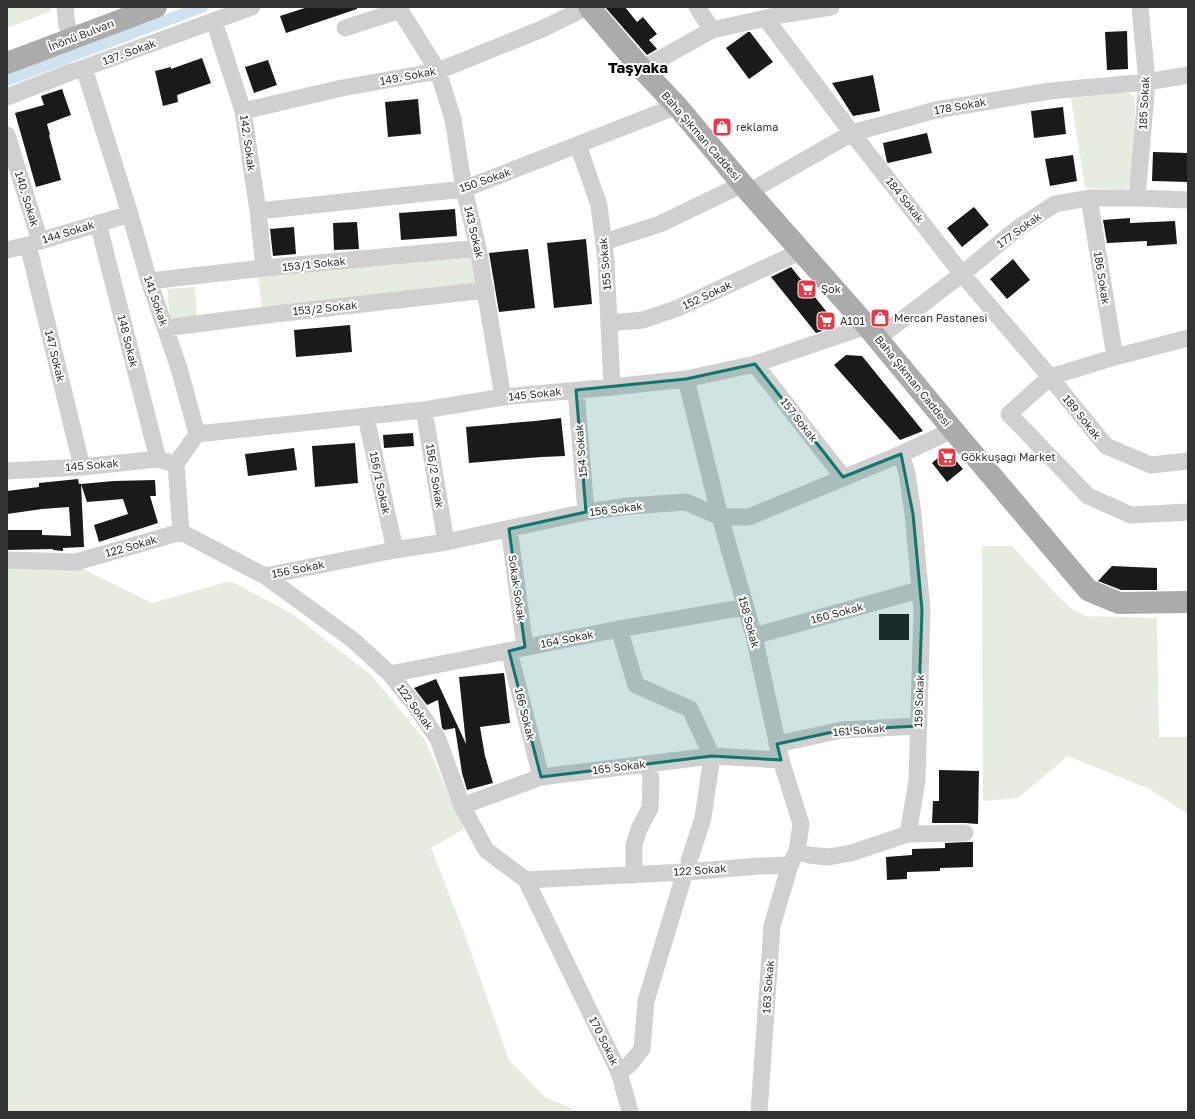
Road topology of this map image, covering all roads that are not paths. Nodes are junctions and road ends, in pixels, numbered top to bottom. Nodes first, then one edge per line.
1 (117, 7) edge
2 (156, 7) edge
3 (252, 7) edge
4 (588, 7) edge
5 (697, 7) edge
6 (831, 7) edge
7 (1140, 7) edge
8 (400, 9) edge
9 (766, 18) junction
10 (214, 21) junction
11 (68, 24) edge
12 (345, 28) dead end
13 (712, 30) junction
14 (7, 47) edge
15 (7, 63) edge
16 (84, 68) junction
17 (642, 69) junction
18 (438, 71) junction
19 (1188, 74) edge
20 (1146, 82) junction
21 (7, 97) edge
22 (677, 106) junction
23 (243, 111) junction
24 (852, 133) junction
25 (7, 135) edge
26 (578, 145) junction
27 (746, 188) junction
28 (464, 189) junction
29 (1089, 198) junction
30 (1137, 198) junction
31 (1188, 200) edge
32 (258, 211) junction
33 (130, 214) junction
34 (98, 223) junction
35 (604, 242) junction
36 (34, 243) junction
37 (478, 248) junction
38 (7, 250) edge
39 (802, 251) junction
40 (264, 268) junction
41 (962, 274) junction
42 (149, 281) junction
43 (486, 290) junction
44 (609, 323) junction
45 (166, 328) junction
46 (873, 332) junction
47 (1188, 338) edge
48 (1115, 357) junction
49 (755, 364) junction
50 (1050, 377) junction
51 (686, 379) junction
52 (612, 388) junction
53 (576, 390) junction
54 (503, 397) junction
55 (424, 410) junction
56 (366, 416) junction
57 (953, 430) junction
58 (197, 434) junction
59 (902, 454) junction
60 (158, 459) junction
61 (1188, 462) edge
62 (176, 464) junction
63 (82, 467) junction
64 (7, 471) edge
65 (843, 477) junction
66 (586, 512) junction
67 (1188, 512) edge
68 (720, 517) junction
69 (509, 529) junction
70 (181, 532) junction
71 (446, 542) junction
72 (395, 550) junction
73 (7, 560) edge
74 (265, 576) junction
75 (919, 590) junction
76 (1188, 602) edge
77 (745, 607) junction
78 (619, 629) junction
79 (754, 636) junction
80 (517, 649) junction
81 (390, 674) junction
82 (918, 726) junction
83 (779, 752) junction
84 (712, 756) junction
85 (648, 764) junction
86 (541, 777) junction
87 (462, 806) junction
88 (908, 834) junction
89 (965, 834) dead end
90 (794, 858) junction
91 (687, 866) junction
92 (634, 875) junction
93 (526, 880) junction
94 (618, 1072) junction
95 (630, 1112) edge
96 (759, 1112) edge

1 - 11 main road, İnönü Bulvarı
2 - 11 main road, İnönü Bulvarı
3 - 10 street, 137. Sokak
4 - 17 main road, Baha Şıkman Caddesi
4 - 18 street, 149. Sokak
5 - 13 street
6 - 9 street
7 - 20 street, 185 Sokak
8 - 12 street
8 - 18 street, 143 Sokak
9 - 13 street
9 - 24 street, 184 Sokak
10 - 16 street, 137. Sokak
10 - 23 street, 142. Sokak
11 - 14 main road, İnönü Bulvarı
11 - 15 main road, İnönü Bulvarı
13 - 17 street
16 - 21 street, 137. Sokak
16 - 33 street, 141 Sokak
17 - 22 main road, Baha Şıkman Caddesi
18 - 23 street, 149. Sokak
18 - 28 street, 143 Sokak
19 - 20 street, 178 Sokak
20 - 24 street, 178 Sokak
20 - 30 street, 185 Sokak
22 - 26 street, 150 Sokak
22 - 27 main road, Baha Şıkman Caddesi
23 - 32 street, 142. Sokak
24 - 27 street, 178 Sokak
24 - 41 street, 184 Sokak
25 - 36 street, 140. Sokak
26 - 28 street, 150 Sokak
26 - 35 street, 155 Sokak
27 - 35 street, 178 Sokak
27 - 39 main road, Baha Şıkman Caddesi
28 - 32 street, 150 Sokak
28 - 37 street, 143 Sokak
29 - 30 street, 177 Sokak
29 - 41 street, 177 Sokak
29 - 48 street, 186 Sokak
30 - 31 street, 177 Sokak
32 - 40 street, 142. Sokak
33 - 34 street, 144 Sokak
33 - 42 street, 141 Sokak
34 - 36 street, 144 Sokak
34 - 60 street, 148 Sokak
35 - 44 street, 155 Sokak
36 - 38 street, 144 Sokak
36 - 63 street, 147 Sokak
37 - 40 street, 153/1 Sokak
37 - 43 street, 143 Sokak
39 - 44 street, 152 Sokak
39 - 46 main road, Baha Şıkman Caddesi
40 - 42 street, 153/1 Sokak
41 - 46 street, 177 Sokak
41 - 50 street, 184 Sokak
42 - 45 street, 141 Sokak
43 - 45 street, 153/2 Sokak
43 - 54 street, 143 Sokak
44 - 52 street, 155 Sokak
45 - 58 street, 141 Sokak
46 - 49 street, 145 Sokak
46 - 57 main road, Baha Şıkman Caddesi
47 - 48 street
48 - 50 street
49 - 51 street, 145 Sokak
49 - 65 street, 157 Sokak
50 - 61 street, 189 Sokak
50 - 67 street
51 - 52 street, 145 Sokak
51 - 68 street, 158 Sokak
52 - 53 street, 145 Sokak
53 - 54 street, 145 Sokak
53 - 66 street, 154 Sokak
54 - 55 street, 145 Sokak
55 - 56 street, 145 Sokak
55 - 71 street, 156/2 Sokak
56 - 58 street, 145 Sokak
56 - 72 street, 156/1 Sokak
57 - 59 street, 156 Sokak
57 - 76 main road, Baha Şıkman Caddesi
58 - 62 street
59 - 65 street, 156 Sokak
59 - 75 street, 159 Sokak
60 - 62 street, 145 Sokak
60 - 63 street, 145 Sokak
62 - 70 street
63 - 64 street, 145 Sokak
65 - 68 street, 156 Sokak
66 - 68 street, 156 Sokak
66 - 69 street, 156 Sokak
68 - 77 street, 158 Sokak
69 - 71 street, 156 Sokak
69 - 80 street, Sokak Sokak
70 - 73 street, 122 Sokak
70 - 74 street, 122 Sokak
71 - 72 street, 156 Sokak
72 - 74 street, 156 Sokak
74 - 81 street, 122 Sokak
75 - 79 street, 160 Sokak
75 - 82 street, 159 Sokak
77 - 78 street, 164 Sokak
77 - 79 street, 158 Sokak
78 - 80 street, 164 Sokak
78 - 84 street
79 - 83 street, 158 Sokak
80 - 81 street, 164 Sokak
80 - 86 street, 166 Sokak
81 - 87 street, 122 Sokak
82 - 83 street, 161 Sokak
82 - 88 street, 159 Sokak
83 - 84 street, 165 Sokak
83 - 90 street, 158 Sokak
84 - 85 street, 165 Sokak
84 - 91 street, 170 Sokak
85 - 86 street, 165 Sokak
85 - 92 street
86 - 87 street, 165 Sokak
87 - 93 street, 122 Sokak
88 - 89 street
88 - 90 street
90 - 91 street, 122 Sokak
90 - 96 street, 163 Sokak
91 - 92 street, 122 Sokak
91 - 94 street, 170 Sokak
92 - 93 street, 122 Sokak
93 - 94 street, 170 Sokak
94 - 95 street

